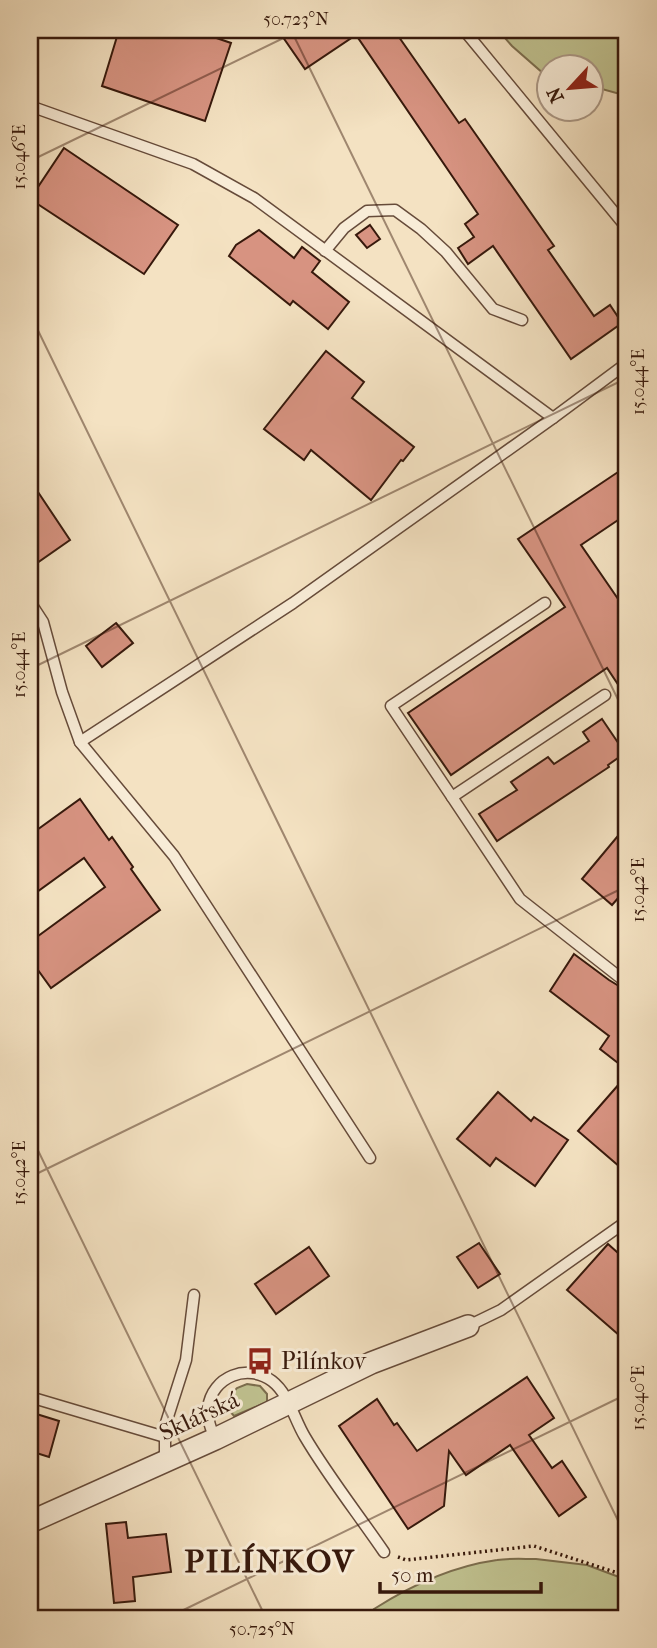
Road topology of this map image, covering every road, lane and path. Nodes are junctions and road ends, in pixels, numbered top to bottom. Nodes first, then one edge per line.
1 (464, 30) edge
2 (30, 106) edge
3 (627, 228) edge
4 (325, 251) junction
5 (522, 320) dead end
6 (627, 363) edge
7 (553, 418) junction
8 (30, 602) edge
9 (545, 603) dead end
10 (604, 695) dead end
11 (80, 742) junction
12 (452, 797) junction
13 (627, 984) edge
14 (370, 1158) dead end
15 (627, 1221) edge
16 (194, 1295) dead end
17 (468, 1326) joint
18 (30, 1397) edge
19 (288, 1402) junction
20 (165, 1437) junction
21 (215, 1439) junction
22 (165, 1462) junction
23 (30, 1522) edge
24 (384, 1552) joint
25 (627, 1576) edge

1 - 3 lane
2 - 4 lane
4 - 5 lane
4 - 7 lane
6 - 7 lane
7 - 11 lane
8 - 11 lane
9 - 12 lane
10 - 12 lane
11 - 14 lane
12 - 13 lane
15 - 17 lane
16 - 20 lane
17 - 19 street, Sklářská
18 - 20 lane
19 - 21 street, Sklářská
19 - 21 lane
19 - 24 lane
20 - 22 lane
21 - 22 street, Sklářská
22 - 23 street, Sklářská
24 - 25 path

